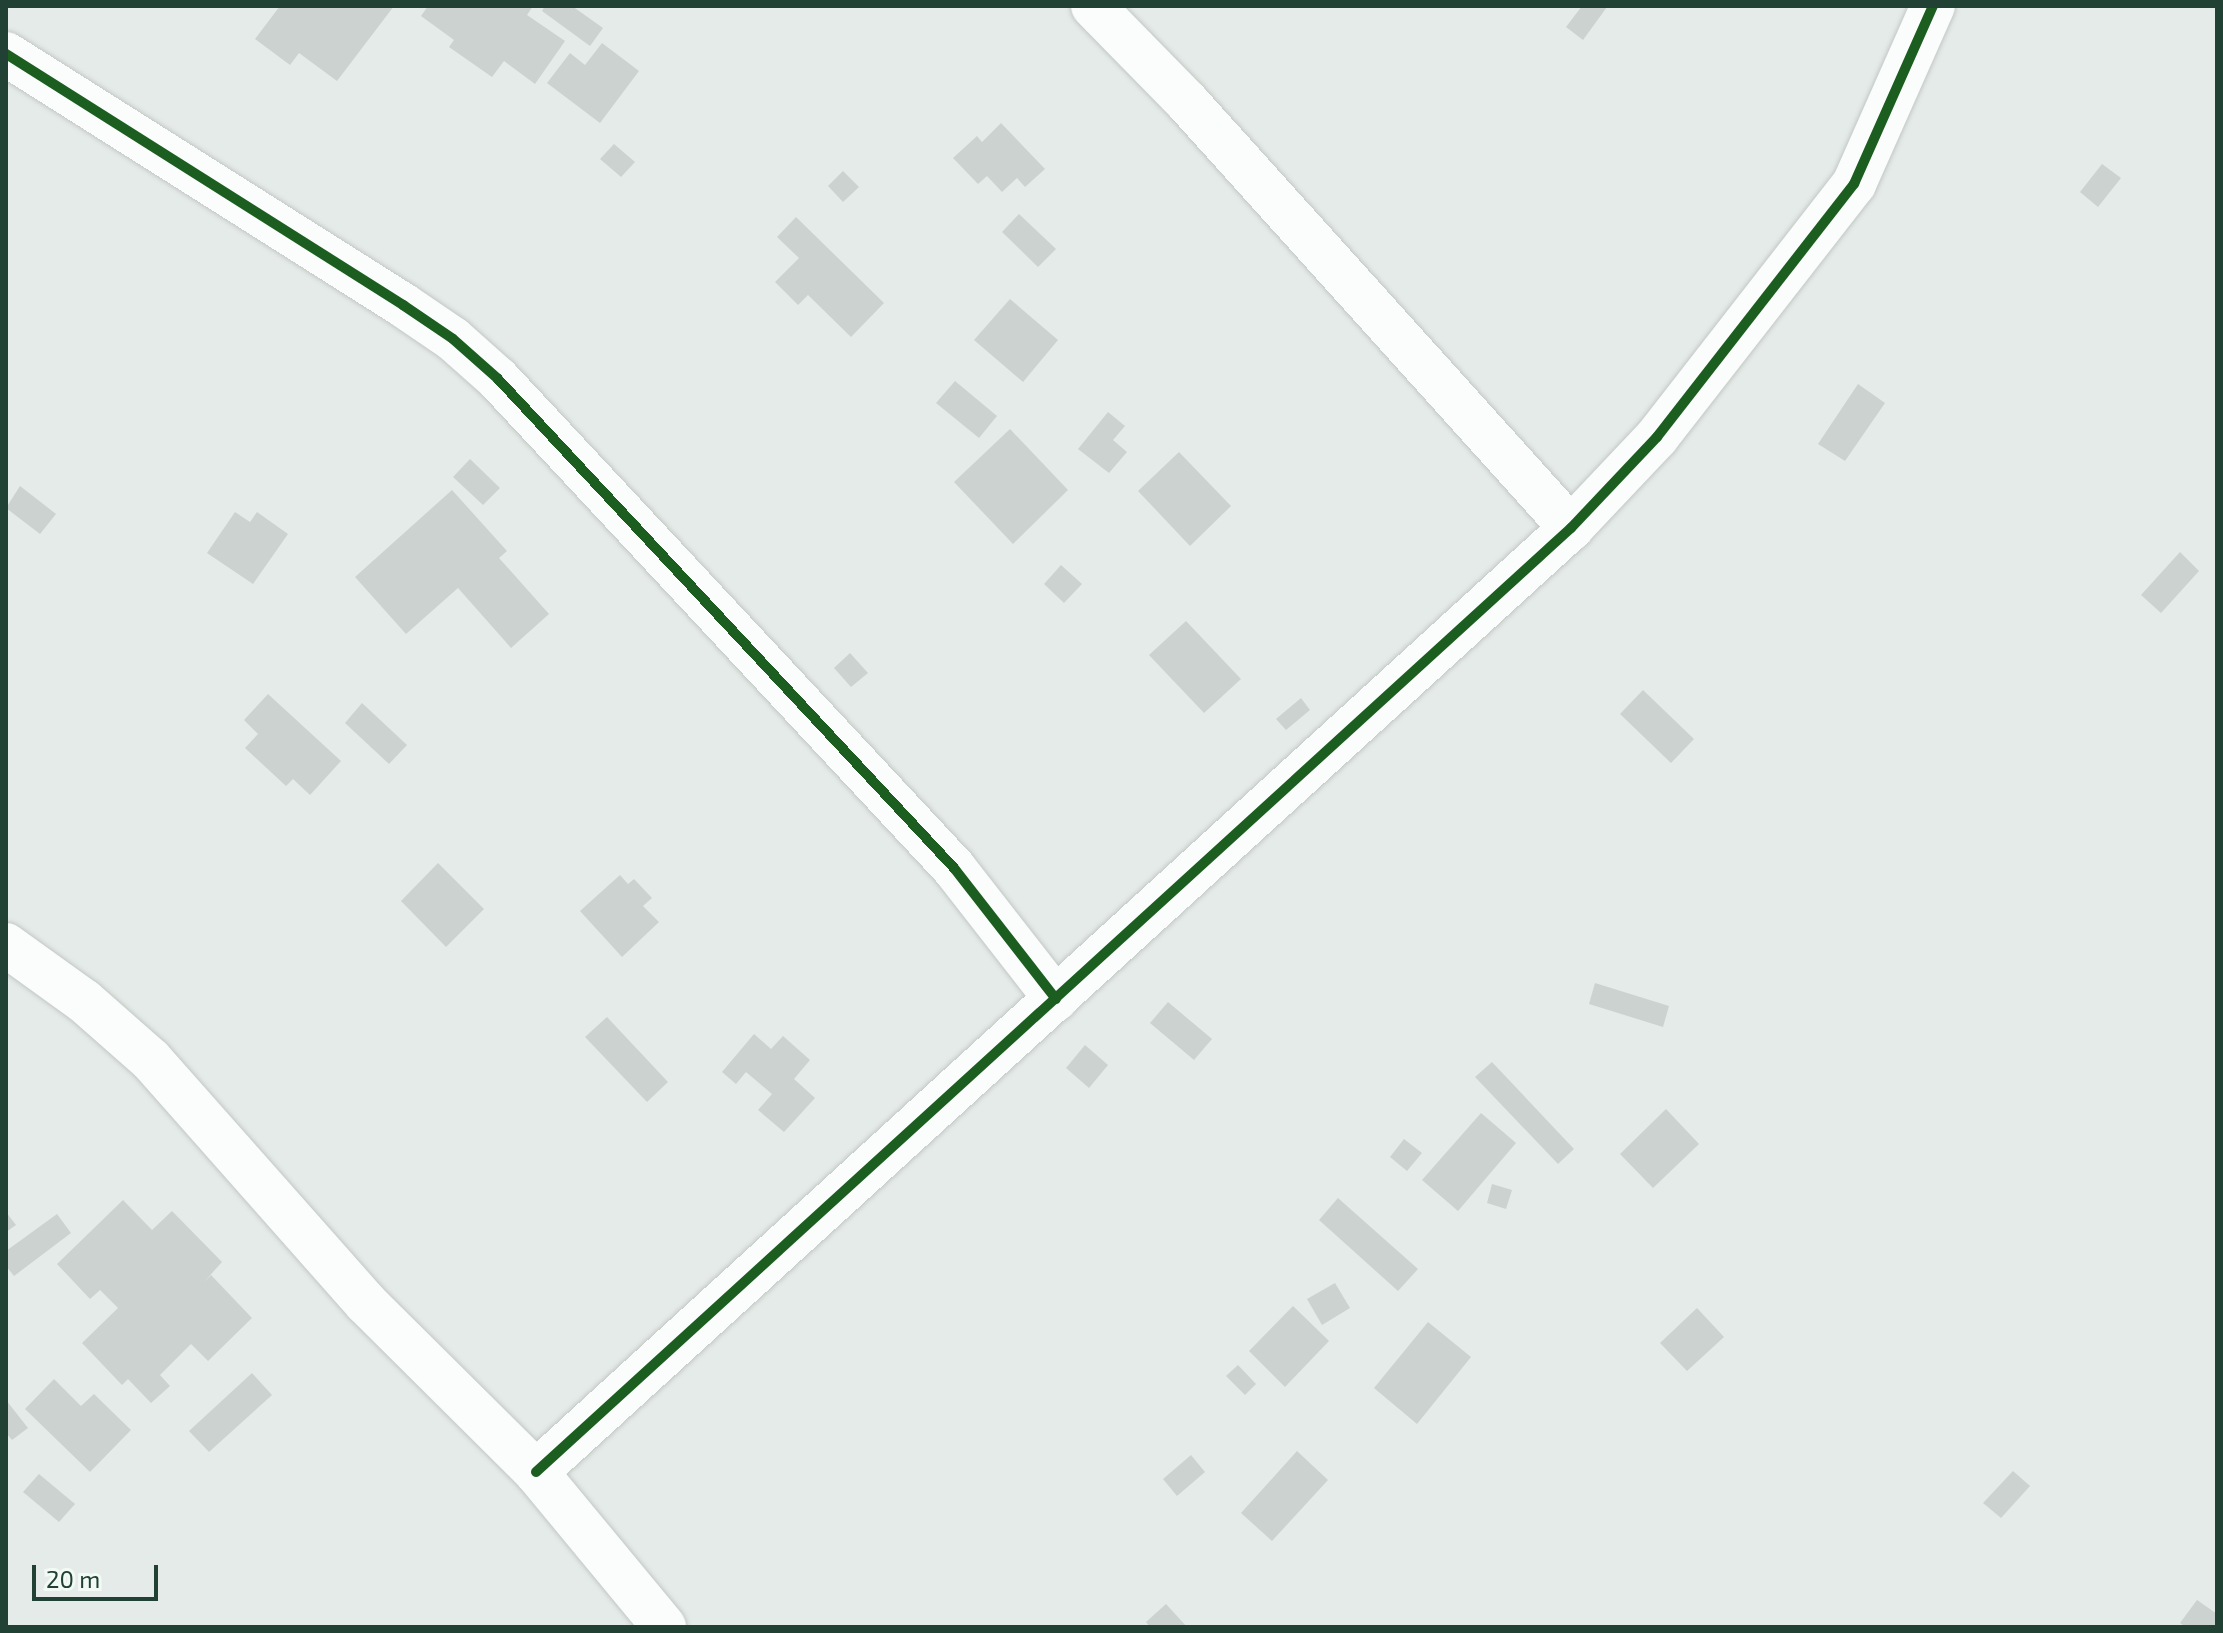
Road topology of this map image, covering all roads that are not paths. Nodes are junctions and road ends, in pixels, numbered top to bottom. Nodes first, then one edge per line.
1 (1093, 6) edge
2 (1933, 6) edge
3 (6, 54) edge
4 (1571, 528) junction
5 (6, 945) edge
6 (1056, 999) junction
7 (536, 1472) junction
8 (664, 1627) edge

1 - 4 street
2 - 4 street
3 - 6 street
4 - 6 street
5 - 7 street
6 - 7 street
7 - 8 street

